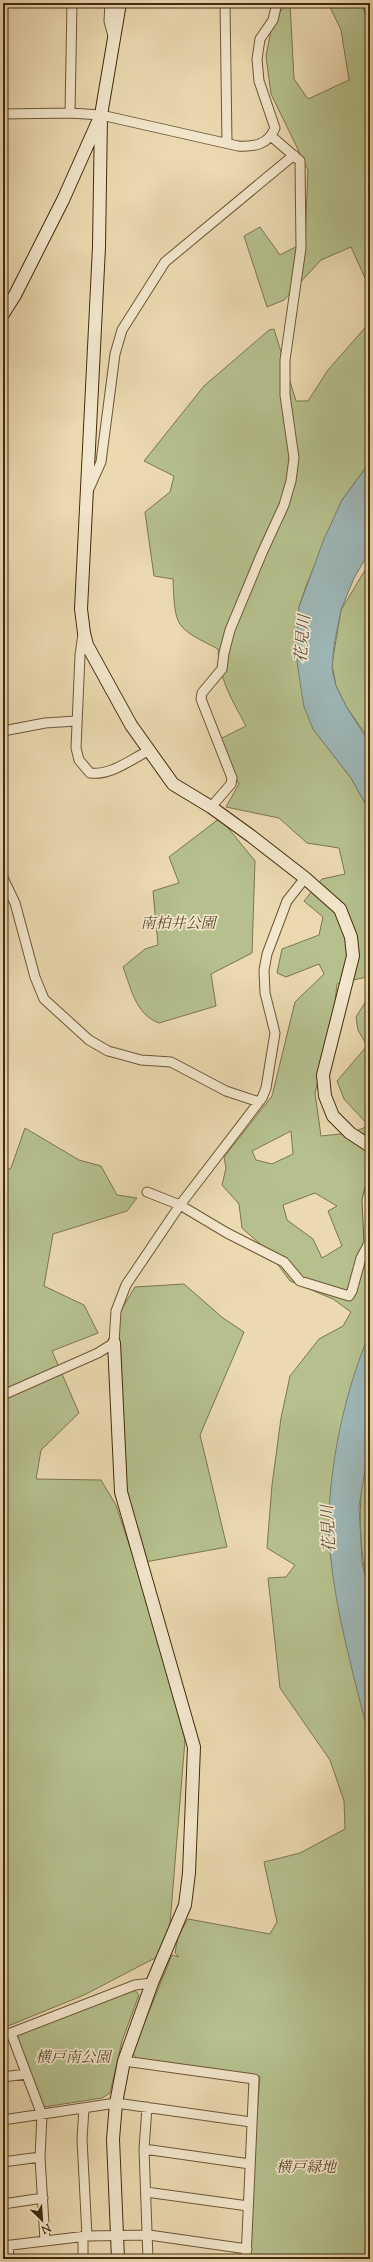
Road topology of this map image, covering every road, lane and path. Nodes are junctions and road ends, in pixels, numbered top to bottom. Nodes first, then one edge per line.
1 (72, 3) edge
2 (110, 3) edge
3 (120, 3) edge
4 (225, 3) edge
5 (277, 3) edge
6 (114, 40) junction
7 (70, 113) junction
8 (3, 114) edge
9 (101, 115) junction
10 (271, 136) junction
11 (227, 143) junction
12 (294, 155) junction
13 (3, 314) edge
14 (88, 491) junction
15 (84, 633) junction
16 (76, 721) junction
17 (3, 731) edge
18 (148, 751) junction
19 (211, 807) junction
20 (3, 878) edge
21 (305, 878) junction
22 (259, 1102) junction
23 (370, 1146) edge
24 (370, 1188) edge
25 (147, 1192) dead end
26 (180, 1205) junction
27 (114, 1343) junction
28 (3, 1395) edge
29 (152, 1983) junction
30 (7, 2034) edge
31 (124, 2061) junction
32 (26, 2074) junction
33 (3, 2077) edge
34 (116, 2103) junction
35 (147, 2107) junction
36 (84, 2108) junction
37 (42, 2115) junction
38 (3, 2120) edge
39 (252, 2122) junction
40 (144, 2149) junction
41 (40, 2157) junction
42 (3, 2162) edge
43 (250, 2164) junction
44 (146, 2192) junction
45 (43, 2198) junction
46 (3, 2204) edge
47 (248, 2206) junction
48 (118, 2235) junction
49 (149, 2235) junction
50 (85, 2236) junction
51 (45, 2241) junction
52 (6, 2246) edge
53 (247, 2248) junction
54 (9, 2259) edge
55 (83, 2259) edge
56 (118, 2259) edge
57 (148, 2259) edge
58 (246, 2259) edge

1 - 7 street
2 - 6 street
3 - 6 street
4 - 11 street
5 - 10 street
6 - 9 street
7 - 8 street
7 - 9 street
9 - 11 street
9 - 13 street
9 - 14 street
10 - 11 street
10 - 12 street
12 - 14 street
12 - 19 street
14 - 15 street
15 - 16 street
15 - 18 street
16 - 17 street
16 - 18 street
18 - 19 street
19 - 21 street
20 - 22 street
21 - 22 street
21 - 23 street
22 - 26 street
24 - 26 street
25 - 26 street
26 - 27 street
27 - 28 street
27 - 29 street
29 - 30 street
29 - 31 street
30 - 32 street
31 - 34 street
31 - 39 street
32 - 33 street
32 - 37 street
34 - 35 street
34 - 36 street
34 - 48 street
35 - 39 street
35 - 40 street
36 - 37 street
36 - 50 street
37 - 38 street
37 - 41 street
39 - 43 street
40 - 43 street
40 - 44 street
41 - 42 street
41 - 45 street
43 - 47 street
44 - 47 street
44 - 49 street
45 - 46 street
45 - 51 street
47 - 53 street
48 - 49 street
48 - 50 street
48 - 56 street
49 - 53 street
49 - 57 street
50 - 51 street
50 - 55 street
51 - 52 street
52 - 54 street
53 - 58 street

